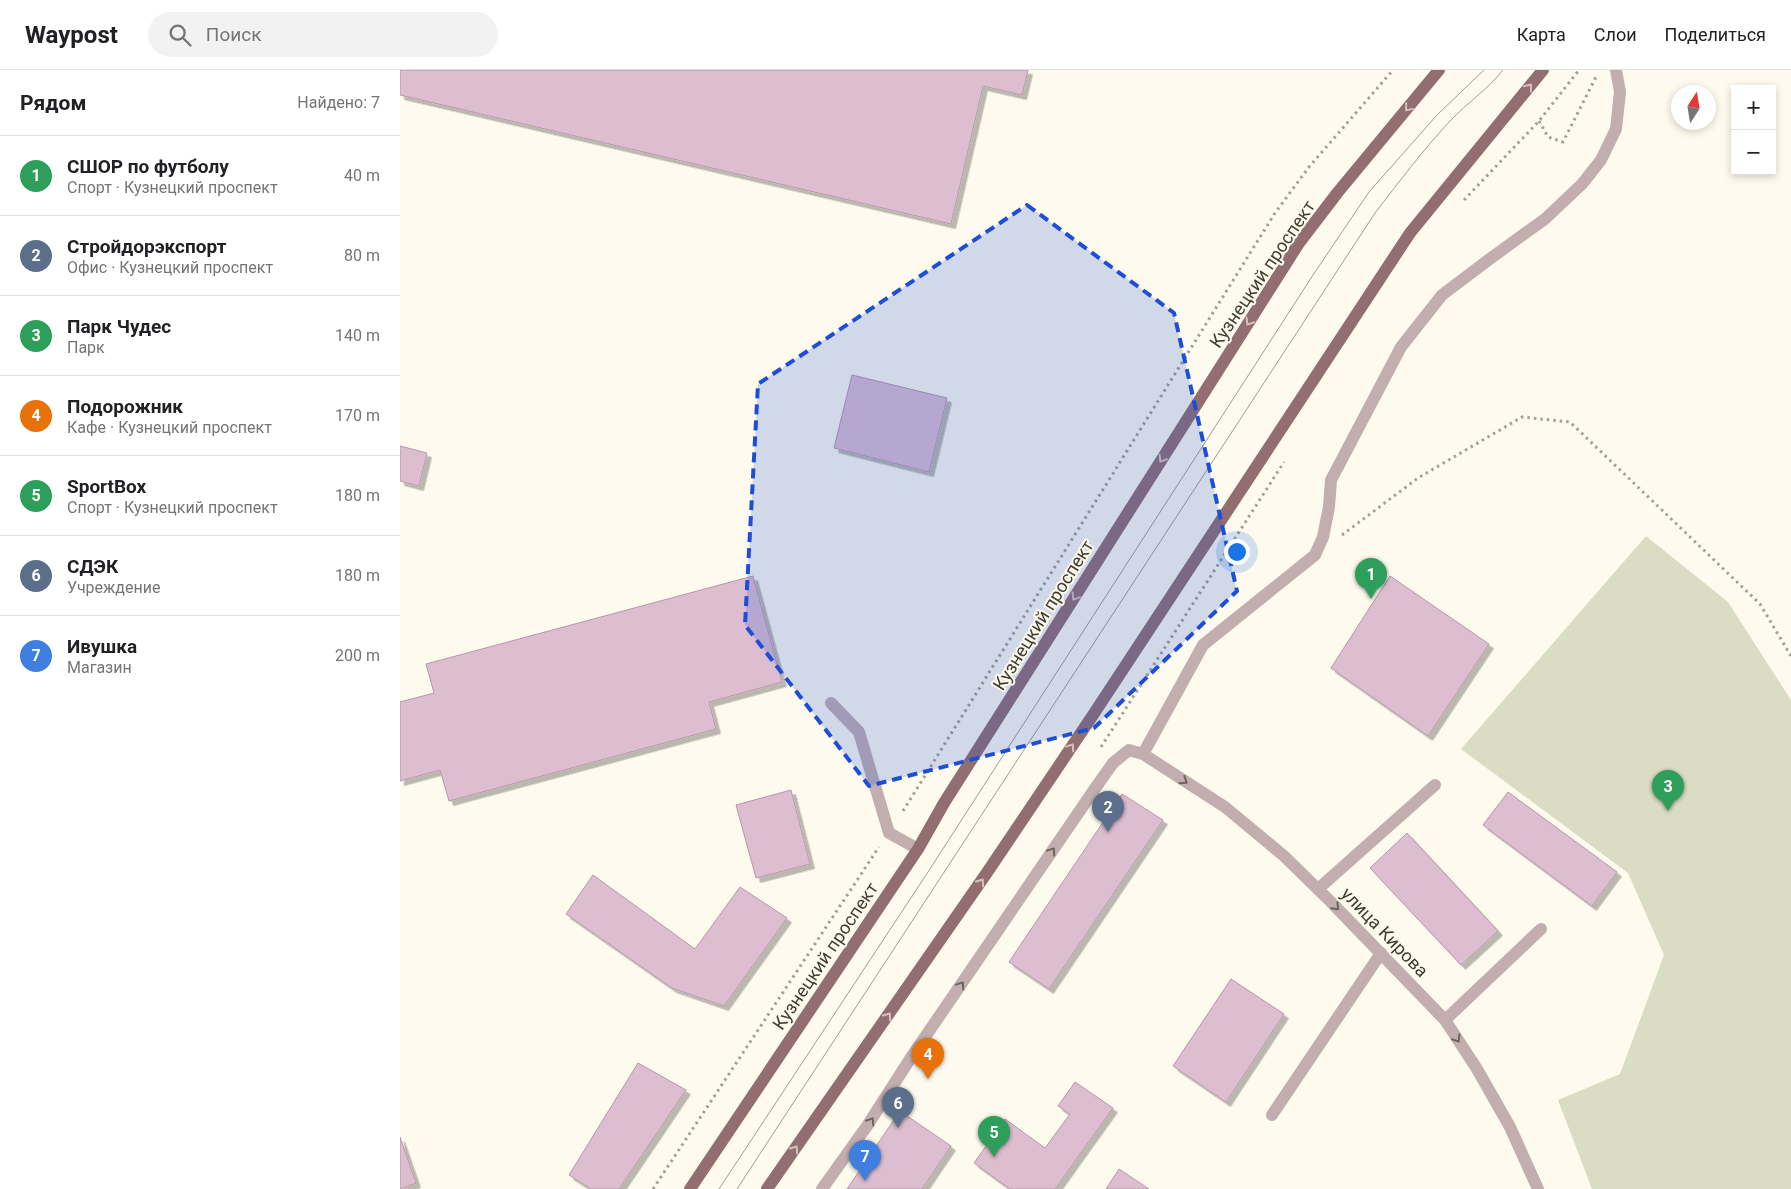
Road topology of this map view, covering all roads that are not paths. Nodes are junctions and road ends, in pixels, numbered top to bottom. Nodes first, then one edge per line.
1 (1439, 70) edge
2 (1543, 70) edge
3 (1616, 70) edge
4 (831, 703) dead end
5 (1144, 754) junction
6 (1435, 785) dead end
7 (918, 849) junction
8 (1318, 889) junction
9 (1541, 929) dead end
10 (1381, 953) junction
11 (1445, 1020) junction
12 (1272, 1115) dead end
13 (690, 1189) edge
14 (767, 1189) edge
15 (822, 1189) edge
16 (1538, 1189) edge

1 -> 7 main road, Кузнецкий проспект
14 -> 2 main road
3 - 5 street
4 - 7 street
5 -> 8 street, улица Кирова
15 -> 5 street
6 - 8 street
7 - 13 main road, Кузнецкий проспект
8 -> 10 street, улица Кирова
9 - 11 street
10 - 11 street, улица Кирова
10 - 12 street
11 -> 16 street, улица Кирова

